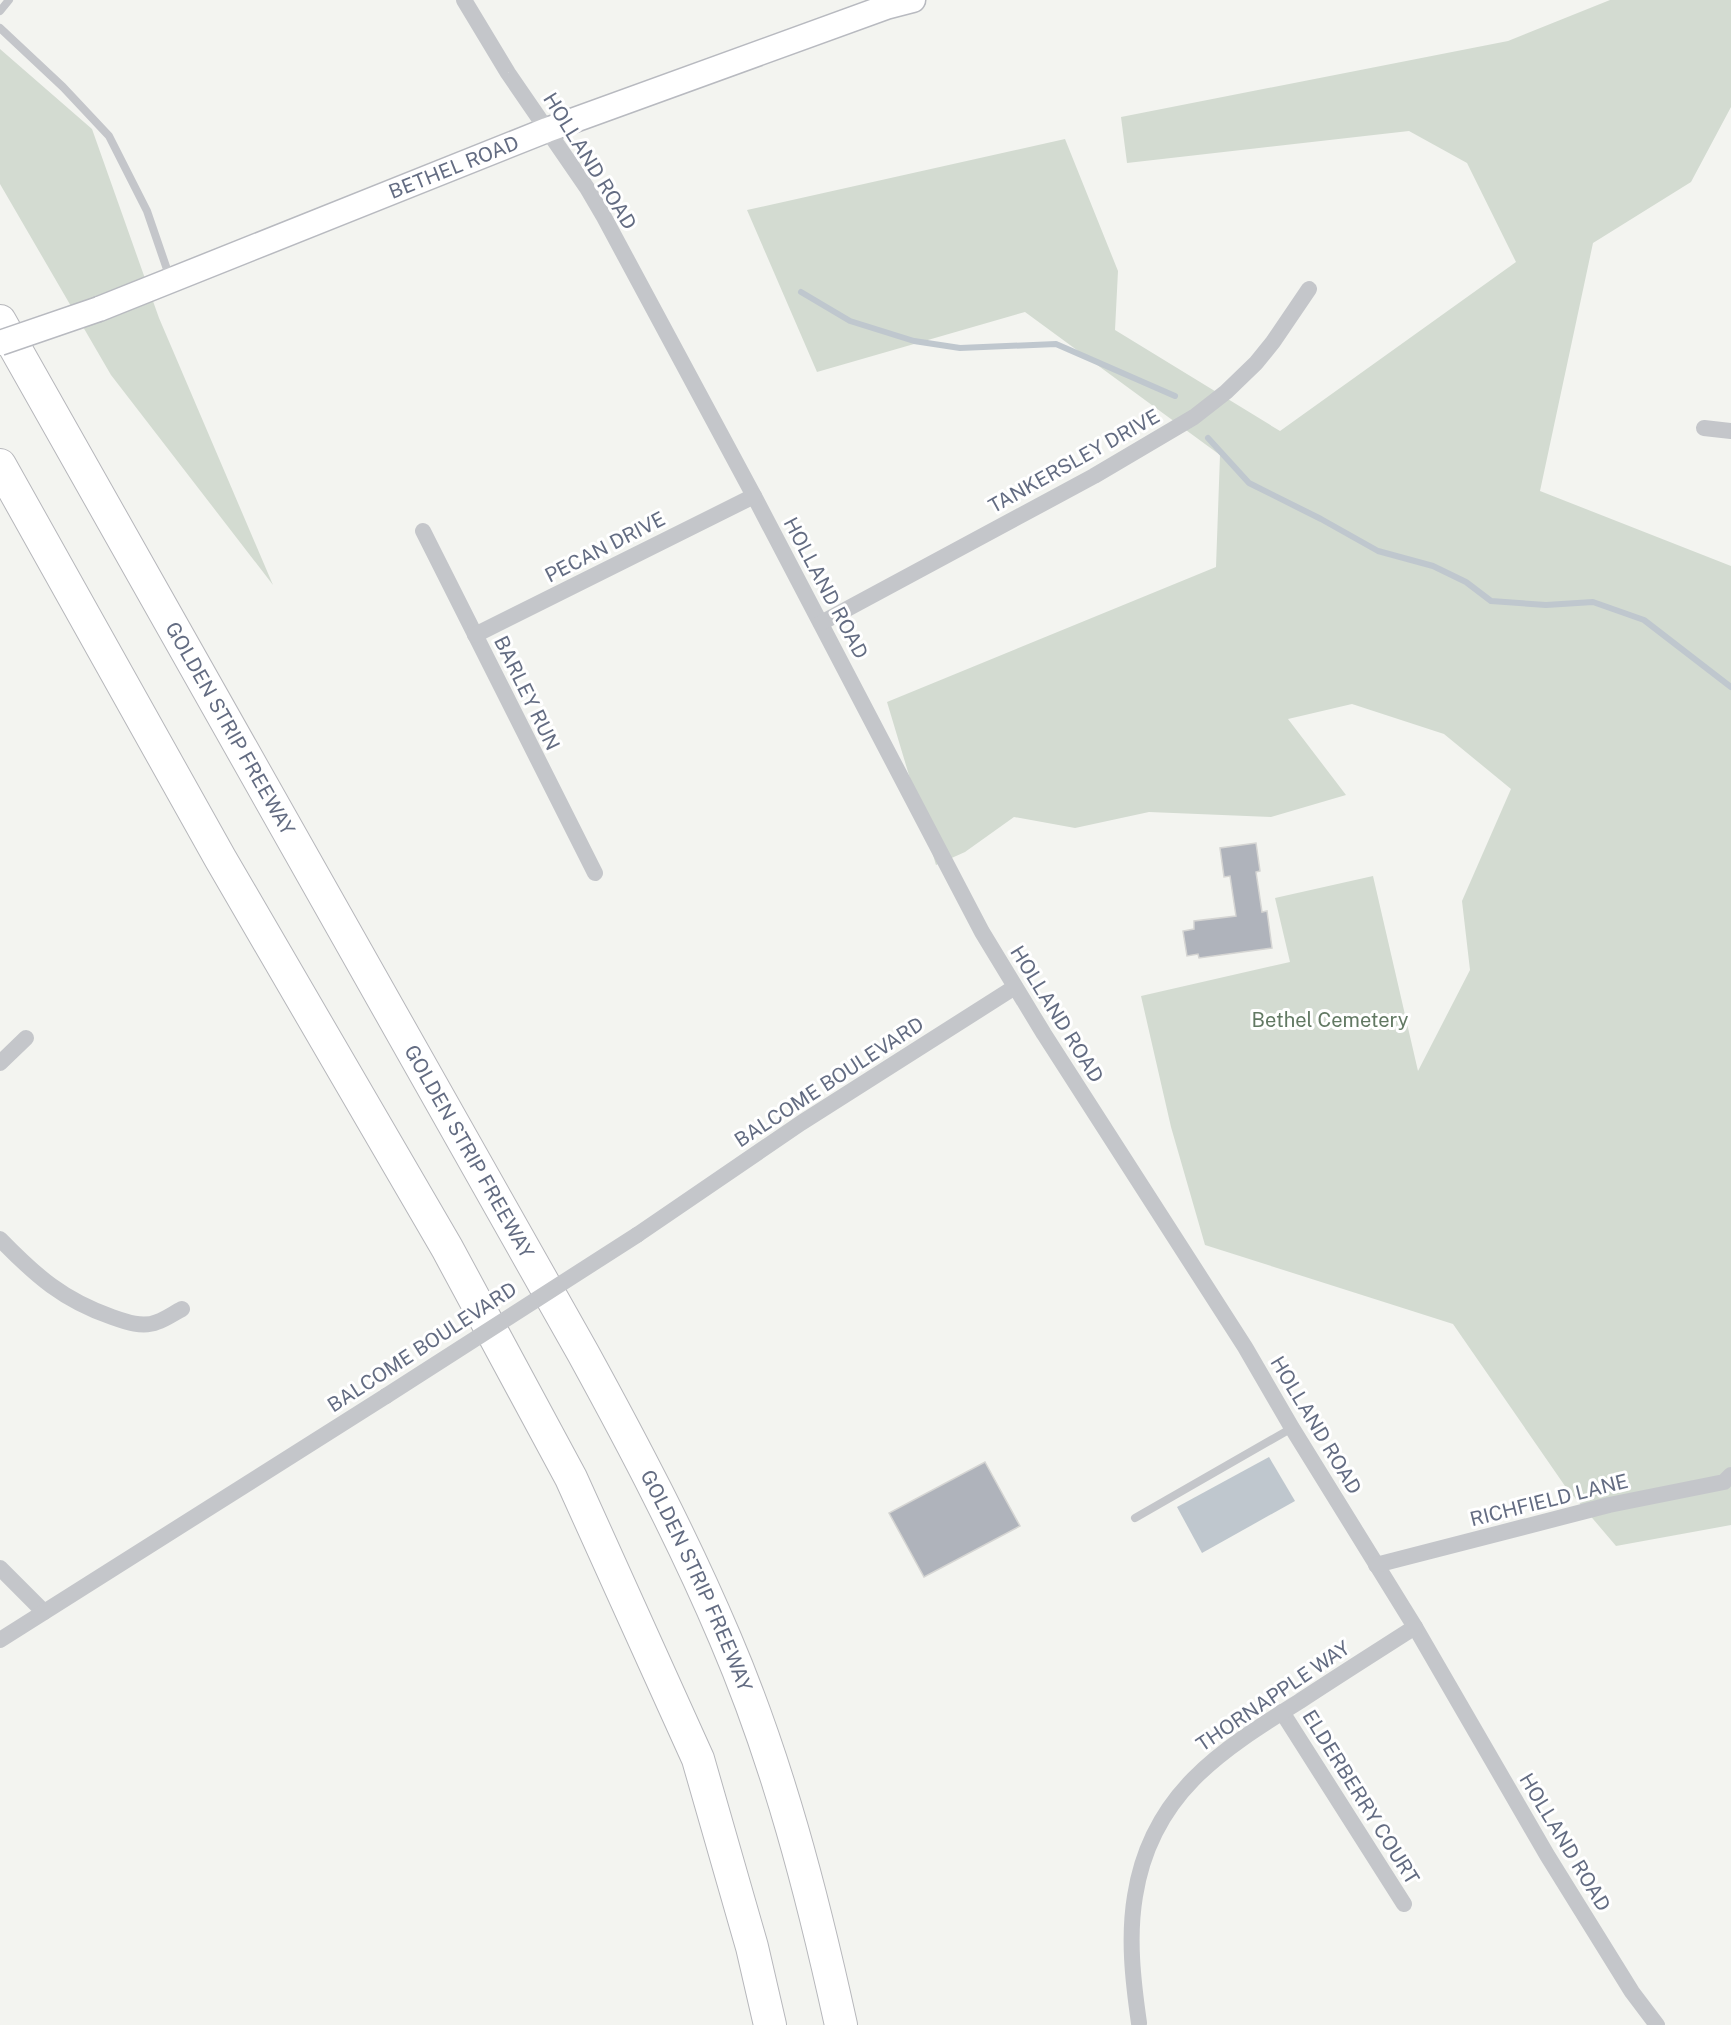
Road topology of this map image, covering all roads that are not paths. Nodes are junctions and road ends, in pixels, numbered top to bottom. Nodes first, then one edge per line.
1 (9, 0) edge
2 (464, 0) edge
3 (913, 0) edge
4 (0, 11) edge
5 (0, 28) edge
6 (547, 130) junction
7 (171, 281) junction
8 (1309, 289) dead end
9 (0, 321) edge
10 (0, 343) edge
11 (1704, 428) dead end
12 (1731, 431) edge
13 (0, 465) edge
14 (754, 496) junction
15 (423, 531) dead end
16 (821, 623) junction
17 (475, 635) junction
18 (595, 873) dead end
19 (1015, 987) junction
20 (26, 1038) dead end
21 (0, 1063) edge
22 (0, 1239) edge
23 (182, 1309) dead end
24 (1292, 1428) junction
25 (1731, 1475) edge
26 (1135, 1518) dead end
27 (1376, 1565) junction
28 (0, 1568) edge
29 (44, 1612) junction
30 (1415, 1627) junction
31 (0, 1640) edge
32 (1282, 1712) junction
33 (1404, 1904) dead end
34 (1139, 2023) dead end
35 (1651, 2024) edge
36 (770, 2025) edge
37 (841, 2025) edge

1 - 4 lane
2 - 6 street, HOLLAND ROAD
3 - 6 street, BETHEL ROAD
5 - 7 lane
6 - 7 street, BETHEL ROAD
6 - 14 street, HOLLAND ROAD
7 - 10 street, BETHEL ROAD, bridge
8 - 16 street, TANKERSLEY DRIVE
9 - 37 highway, GOLDEN STRIP FREEWAY
11 - 12 street
13 - 36 highway
14 - 16 street, HOLLAND ROAD
14 - 17 street, PECAN DRIVE
15 - 17 street, BARLEY RUN
16 - 19 street, HOLLAND ROAD
17 - 18 street, BARLEY RUN
19 - 24 street, HOLLAND ROAD
19 - 29 street, BALCOME BOULEVARD, bridge
20 - 21 street
22 - 23 street
24 - 26 lane
24 - 27 street, HOLLAND ROAD
25 - 27 street, RICHFIELD LANE
27 - 30 street, HOLLAND ROAD
28 - 29 street
29 - 31 street, BALCOME BOULEVARD
30 - 32 street, THORNAPPLE WAY
30 - 35 street, HOLLAND ROAD
32 - 33 street, ELDERBERRY COURT
32 - 34 street, THORNAPPLE WAY

